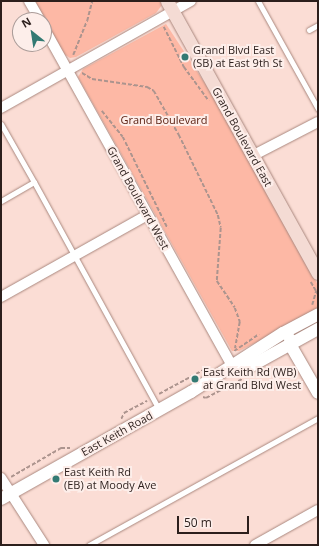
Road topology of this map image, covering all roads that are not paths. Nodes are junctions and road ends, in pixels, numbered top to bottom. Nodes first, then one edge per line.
1 (29, 1) edge
2 (191, 1) edge
3 (258, 1) edge
4 (170, 6) edge
5 (35, 12) edge
6 (318, 25) edge
7 (310, 30) dead end
8 (52, 42) edge
9 (68, 70) junction
10 (1, 108) edge
11 (318, 109) edge
12 (318, 122) edge
13 (1, 124) edge
14 (252, 156) junction
15 (34, 182) junction
16 (1, 201) edge
17 (147, 215) junction
18 (74, 257) junction
19 (318, 273) edge
20 (1, 297) edge
21 (312, 314) edge
22 (318, 330) edge
23 (265, 345) junction
24 (291, 346) junction
25 (233, 368) junction
26 (318, 393) edge
27 (160, 410) junction
28 (318, 418) edge
29 (5, 478) edge
30 (6, 496) edge
31 (318, 510) edge
32 (44, 545) edge
33 (89, 545) edge
34 (255, 545) edge

1 - 5 street
2 - 4 street
3 - 11 lane
4 - 9 street
4 - 14 main road, Grand Boulevard East
6 - 7 lane
8 - 9 street, Grand Boulevard West
9 - 10 street
9 - 17 street, Grand Boulevard West
12 - 14 street
13 - 15 lane
14 - 19 main road, Grand Boulevard East
15 - 16 lane
15 - 18 lane
17 - 18 street
17 - 25 street, Grand Boulevard West
18 - 20 street
18 - 27 lane
21 - 23 street, East Keith Road
21 - 24 street
22 - 24 street, East Keith Road
23 - 24 street
23 - 25 street, East Keith Road
24 - 25 street, East Keith Road
24 - 26 street
25 - 27 street, East Keith Road
27 - 30 street, East Keith Road
28 - 33 lane
29 - 30 street
30 - 32 street
31 - 34 street

